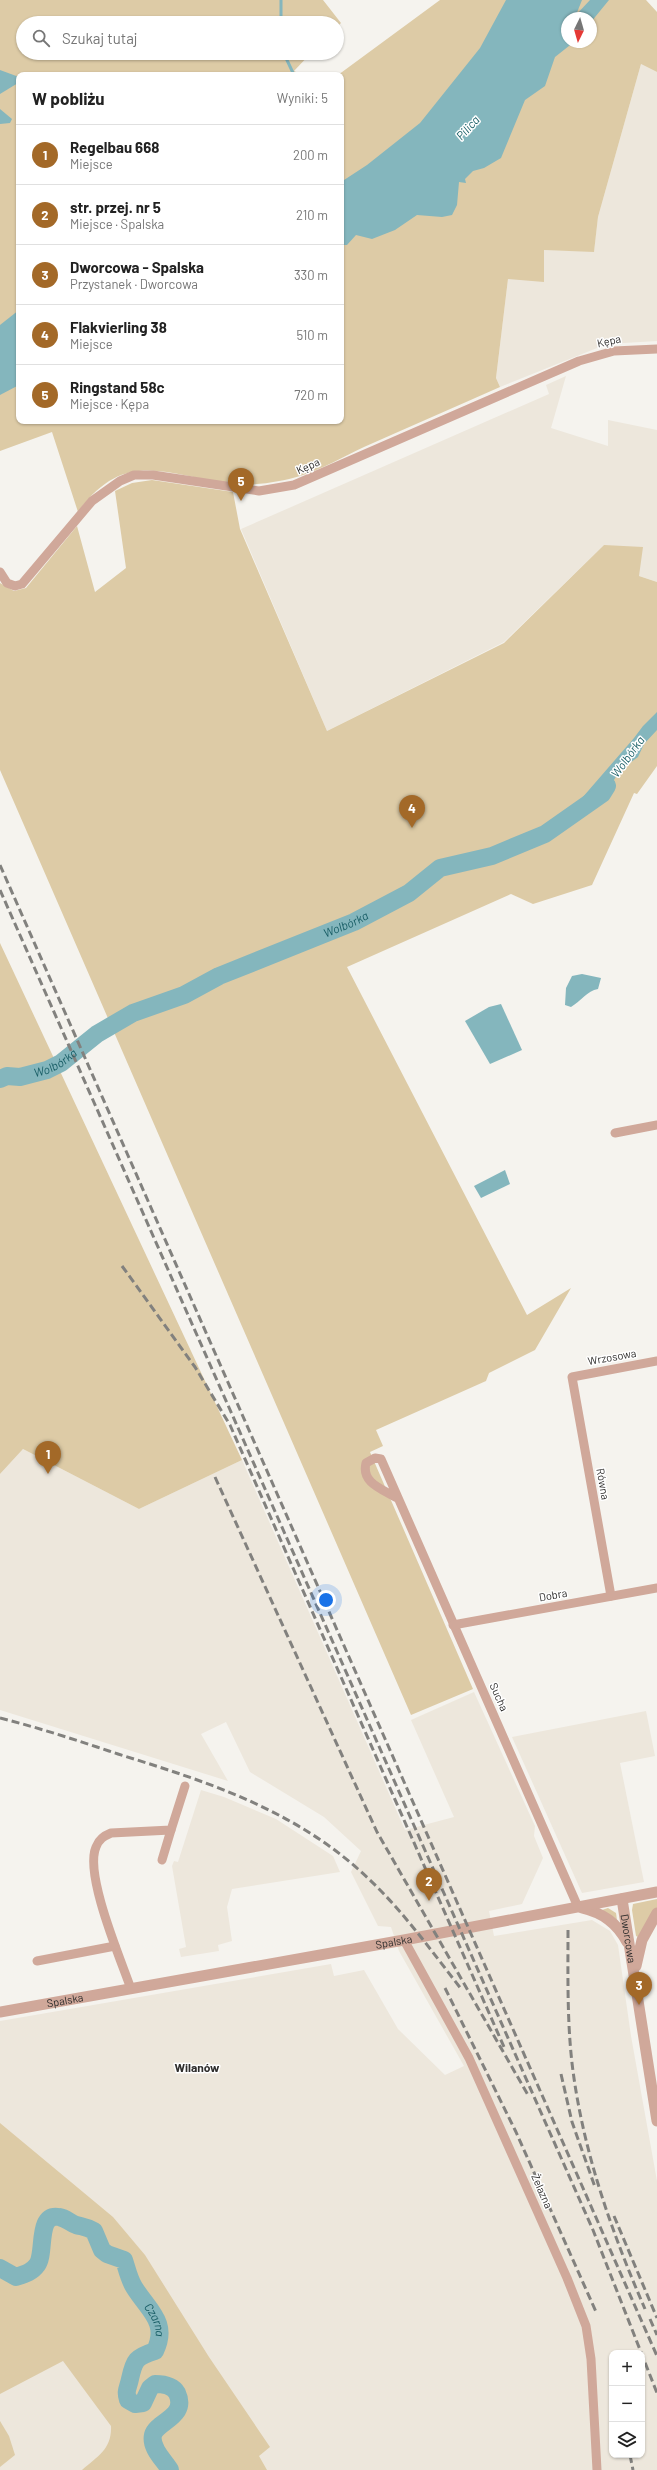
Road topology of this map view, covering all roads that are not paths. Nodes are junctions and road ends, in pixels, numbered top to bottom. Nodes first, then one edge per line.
1 (657, 349) edge
2 (0, 572) edge
3 (657, 1126) edge
4 (615, 1133) dead end
5 (657, 1361) edge
6 (572, 1377) joint
7 (397, 1498) dead end
8 (657, 1588) edge
9 (611, 1596) junction
10 (453, 1625) junction
11 (185, 1786) dead end
12 (171, 1830) junction
13 (162, 1860) dead end
14 (657, 1892) edge
15 (622, 1898) junction
16 (578, 1907) junction
17 (657, 1913) edge
18 (404, 1940) junction
19 (115, 1946) junction
20 (630, 1950) junction
21 (37, 1961) dead end
22 (635, 1979) junction
23 (131, 1989) junction
24 (0, 2012) edge
25 (657, 2121) edge
26 (597, 2470) edge

1 - 2 street, Kępa
3 - 4 street
5 - 6 street, Wrzosowa
6 - 9 street, Równa
7 - 10 street, Sucha
8 - 9 street, Dobra
9 - 10 street, Dobra
10 - 16 street, Sucha
11 - 12 street
12 - 13 street
12 - 19 street
14 - 15 street, Spalska
15 - 16 street, Spalska
15 - 20 street, Dworcowa
16 - 18 street, Spalska
16 - 20 street
17 - 22 street
18 - 23 street, Spalska
18 - 26 street, Żelazna
19 - 21 street
19 - 23 street
20 - 22 street, Dworcowa
22 - 25 street, Dworcowa
23 - 24 street, Spalska

